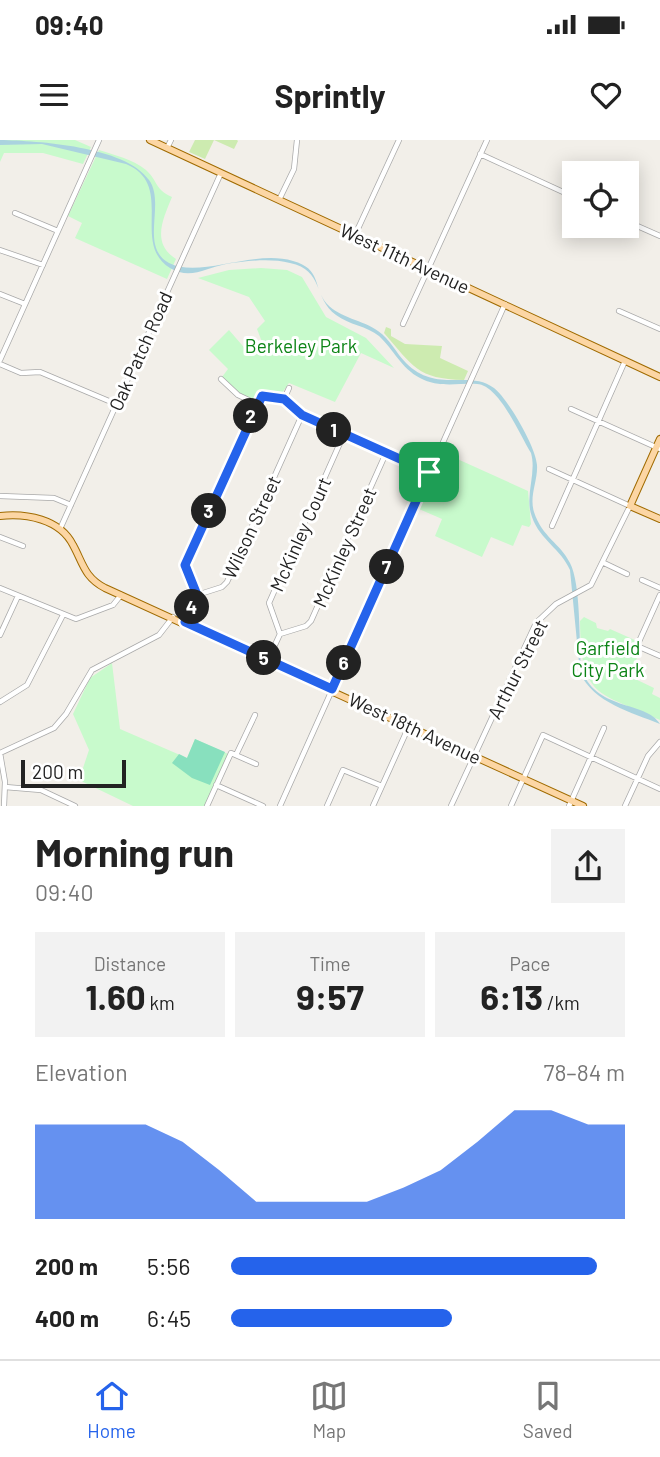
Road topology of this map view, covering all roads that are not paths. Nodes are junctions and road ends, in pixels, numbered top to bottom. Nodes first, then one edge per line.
1 (99, 140) edge
2 (150, 140) edge
3 (171, 140) edge
4 (297, 140) edge
5 (399, 140) edge
6 (486, 140) edge
7 (167, 148) junction
8 (480, 154) junction
9 (220, 173) junction
10 (562, 192) edge
11 (279, 200) junction
12 (15, 213) dead end
13 (639, 227) edge
14 (58, 231) junction
15 (355, 235) junction
16 (660, 236) edge
17 (0, 250) edge
18 (43, 265) junction
19 (428, 268) junction
20 (0, 294) edge
21 (25, 304) junction
22 (505, 304) junction
23 (619, 311) dead end
24 (403, 324) dead end
25 (660, 329) edge
26 (625, 361) junction
27 (0, 362) edge
28 (659, 377) edge
29 (221, 379) dead end
30 (289, 388) dead end
31 (284, 399) junction
32 (116, 404) junction
33 (257, 404) junction
34 (571, 409) dead end
35 (302, 415) junction
36 (598, 422) junction
37 (344, 434) junction
38 (660, 439) edge
39 (658, 448) edge
40 (386, 453) junction
41 (550, 469) dead end
42 (429, 472) junction
43 (572, 480) junction
44 (0, 496) edge
45 (71, 505) junction
46 (631, 506) junction
47 (0, 516) edge
48 (660, 519) edge
49 (552, 526) dead end
50 (60, 529) junction
51 (0, 537) edge
52 (23, 547) dead end
53 (604, 564) junction
54 (627, 574) dead end
55 (642, 580) dead end
56 (0, 588) edge
57 (660, 588) edge
58 (121, 595) junction
59 (197, 595) junction
60 (660, 595) edge
61 (19, 596) junction
62 (63, 615) junction
63 (173, 617) junction
64 (185, 622) junction
65 (0, 634) edge
66 (280, 634) junction
67 (660, 656) edge
68 (268, 660) junction
69 (332, 689) junction
70 (0, 702) edge
71 (255, 715) dead end
72 (409, 725) junction
73 (604, 728) dead end
74 (660, 742) edge
75 (0, 753) edge
76 (234, 754) junction
77 (474, 755) junction
78 (591, 757) junction
79 (256, 764) dead end
80 (523, 778) junction
81 (638, 778) junction
82 (216, 785) junction
83 (5, 786) junction
84 (382, 786) junction
85 (660, 789) edge
86 (570, 803) edge
87 (4, 806) edge
88 (75, 806) edge
89 (207, 806) edge
90 (263, 806) edge
91 (280, 806) edge
92 (327, 806) edge
93 (373, 806) edge
94 (451, 806) edge
95 (511, 806) edge
96 (583, 806) edge
97 (625, 806) edge

1 - 14 street
2 - 7 main road, West 11th Avenue
3 - 7 street
4 - 11 street
5 - 15 street
6 - 8 street
7 - 9 main road, West 11th Avenue
8 - 10 street
8 - 19 street
9 - 11 main road, West 11th Avenue
9 - 32 street, Oak Patch Road
11 - 15 main road, West 11th Avenue
12 - 14 street
13 - 16 street
14 - 18 street
15 - 19 main road, West 11th Avenue
17 - 18 street
18 - 21 street
19 - 22 main road, West 11th Avenue
19 - 24 street
20 - 21 street
21 - 27 street
22 - 26 main road, West 11th Avenue
22 - 42 street
23 - 25 street
26 - 28 main road, West 11th Avenue
26 - 36 street
27 - 32 street
29 - 33 street
30 - 31 street
31 - 33 street
31 - 35 street
32 - 45 street, Oak Patch Road
33 - 59 street
34 - 36 street
35 - 37 street
35 - 59 street, Wilson Street
36 - 39 street
36 - 43 street
37 - 40 street
37 - 66 street, McKinley Court
38 - 39 main road
39 - 46 main road
40 - 42 street
40 - 66 street, McKinley Street
41 - 43 street
42 - 69 street
43 - 46 street
43 - 49 street
44 - 45 street
45 - 50 street, Oak Patch Road
46 - 48 main road
46 - 53 street
47 - 50 main road
50 - 58 main road, West 18th Avenue
51 - 52 street
53 - 54 street
53 - 77 street, Arthur Street
55 - 57 street
56 - 61 street
58 - 62 street
58 - 63 main road, West 18th Avenue
59 - 64 street
60 - 67 street
61 - 62 street
61 - 65 street
62 - 70 street
63 - 64 main road, West 18th Avenue
63 - 75 street
64 - 68 main road, West 18th Avenue
66 - 68 street
68 - 69 main road, West 18th Avenue
69 - 72 main road, West 18th Avenue
69 - 91 street
71 - 76 street
72 - 77 main road, West 18th Avenue
72 - 84 street
73 - 78 street
74 - 81 street
75 - 83 street
76 - 79 street
76 - 82 street
77 - 80 main road, West 18th Avenue
77 - 94 street, Arthur Street
78 - 80 street
78 - 81 street
78 - 86 street
80 - 86 main road, West 18th Avenue
80 - 95 street
81 - 85 street
81 - 97 street
82 - 89 street
82 - 90 street
83 - 87 street
83 - 88 street
84 - 92 street
84 - 93 street
86 - 96 main road, West 18th Avenue

